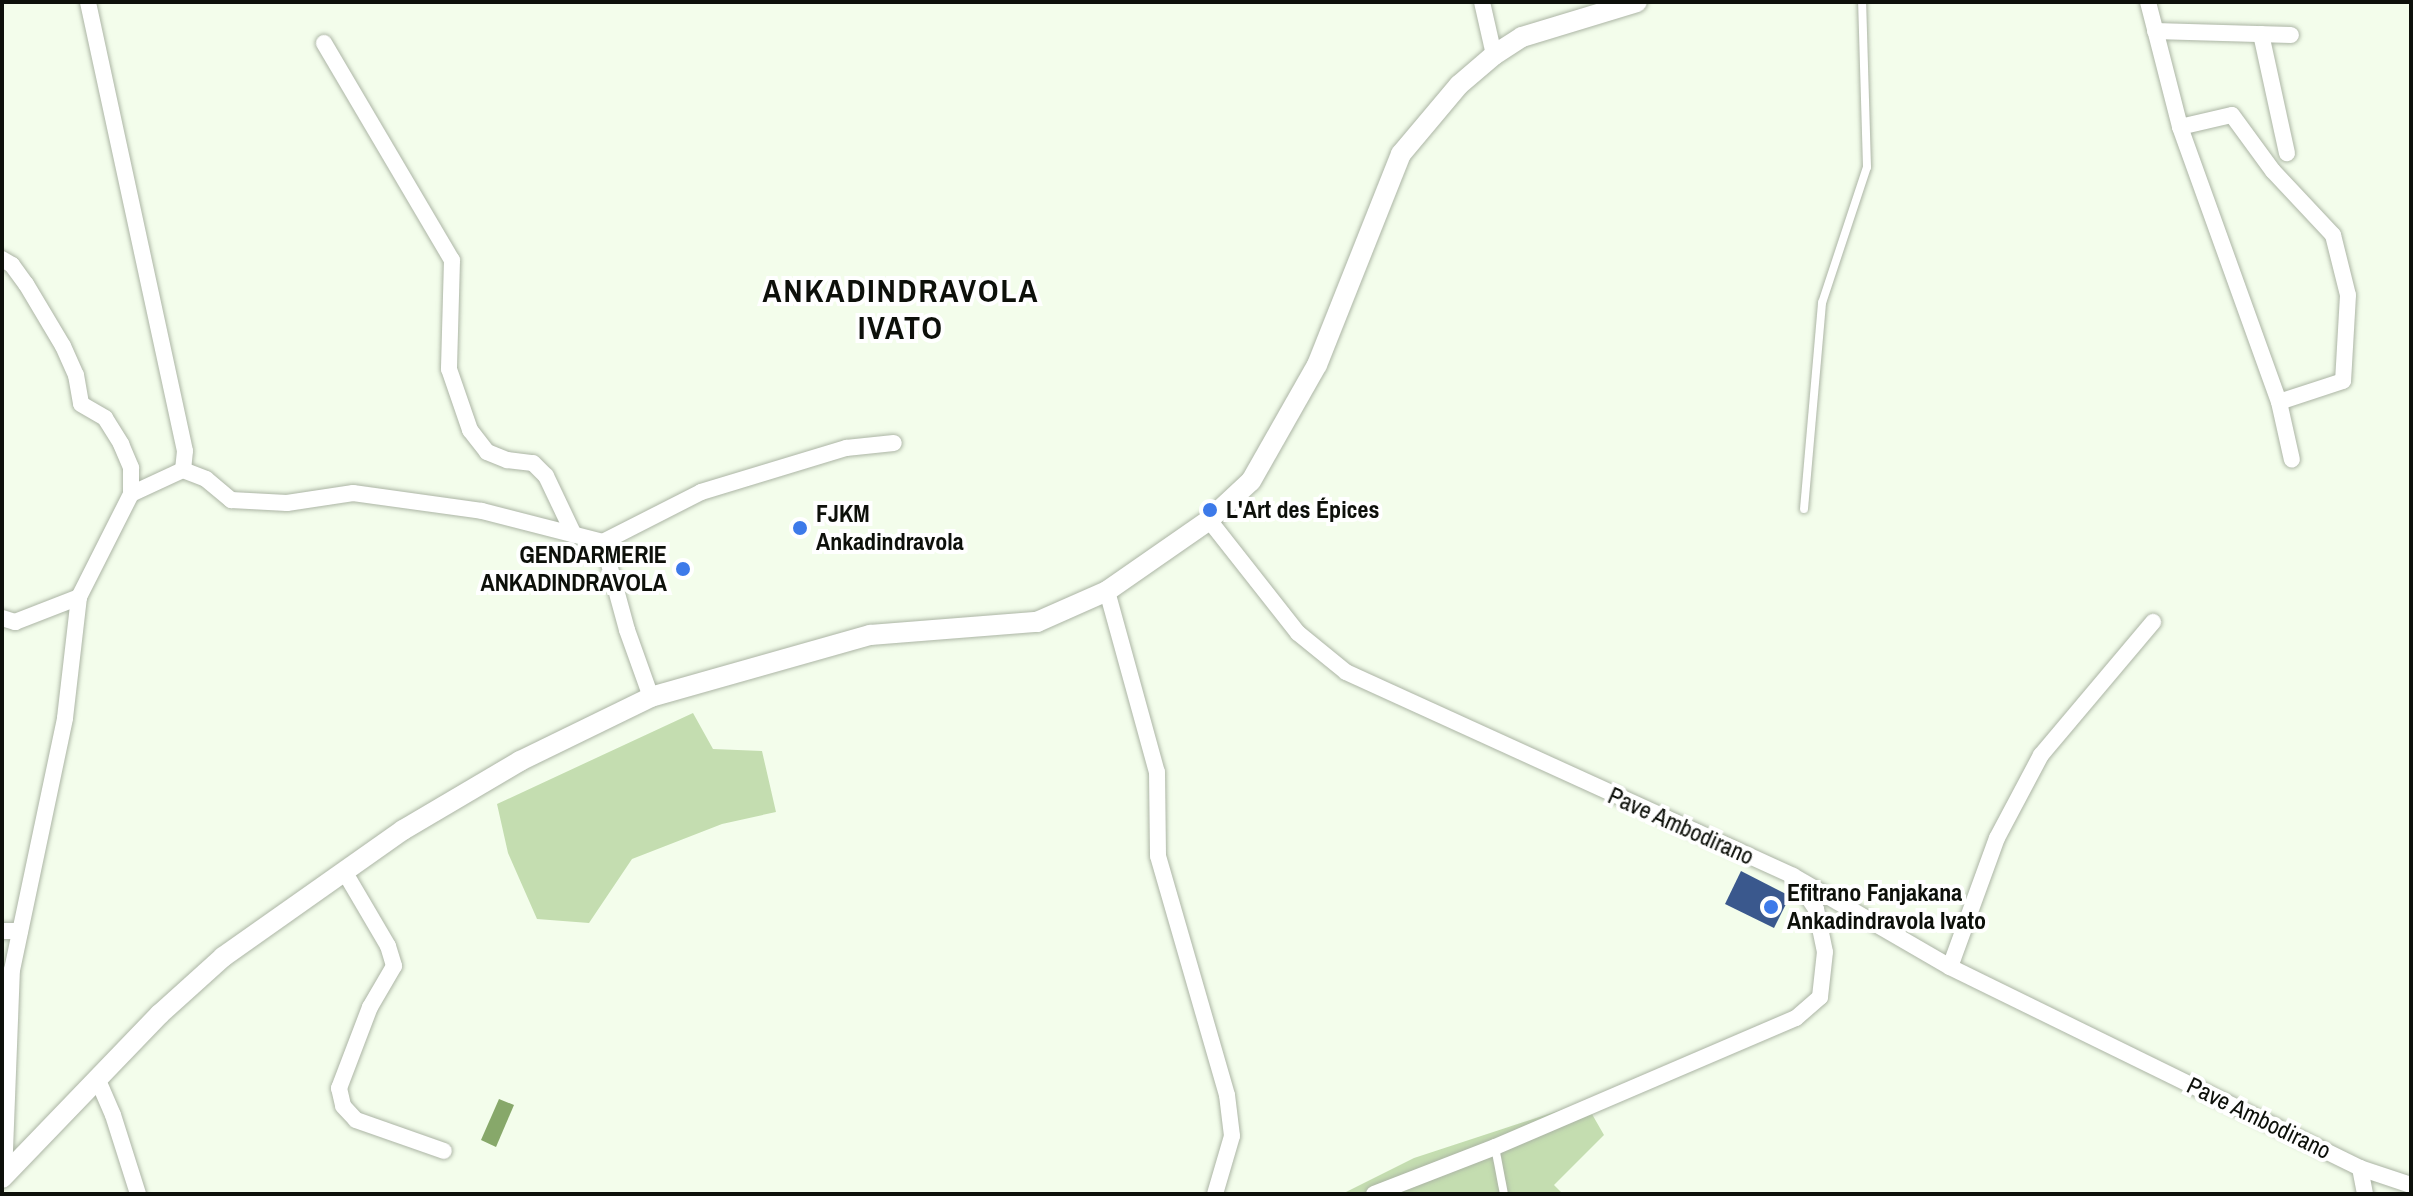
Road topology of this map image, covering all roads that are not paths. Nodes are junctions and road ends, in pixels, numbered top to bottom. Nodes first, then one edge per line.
1 (88, 2) edge
2 (1482, 2) edge
3 (1637, 2) edge
4 (1862, 2) edge
5 (2148, 2) edge
6 (2155, 31) junction
7 (2261, 34) junction
8 (2291, 35) dead end
9 (324, 43) dead end
10 (1494, 55) junction
11 (2180, 127) junction
12 (2287, 153) dead end
13 (2, 259) edge
14 (2279, 402) junction
15 (894, 443) dead end
16 (2292, 460) dead end
17 (183, 470) junction
18 (131, 494) junction
19 (1804, 509) dead end
20 (1209, 520) junction
21 (574, 535) junction
22 (603, 542) junction
23 (1107, 591) junction
24 (79, 597) junction
25 (2, 618) edge
26 (2153, 622) dead end
27 (651, 697) junction
28 (344, 871) junction
29 (1793, 876) junction
30 (2, 931) edge
31 (20, 931) junction
32 (1950, 967) junction
33 (97, 1078) junction
34 (1495, 1147) junction
35 (444, 1151) dead end
36 (2360, 1168) junction
37 (3, 1177) edge
38 (2411, 1185) edge
39 (138, 1194) edge
40 (1215, 1194) edge
41 (1374, 1194) edge
42 (1504, 1194) edge
43 (2365, 1194) edge

1 - 17 street
2 - 10 street
3 - 10 street
4 - 19 lane
5 - 6 street
6 - 7 street
6 - 11 street
7 - 8 street
7 - 12 street
9 - 21 street
10 - 20 street
11 - 14 street
11 - 14 street
13 - 18 street
14 - 16 street
15 - 22 street
17 - 18 street
17 - 21 street
18 - 24 street
20 - 23 street
20 - 29 street, Pave Ambodirano
21 - 22 street
22 - 27 street
23 - 27 street
23 - 40 street
24 - 25 street
24 - 31 street
26 - 32 street
27 - 28 street
28 - 33 street
28 - 35 street
29 - 32 street, Pave Ambodirano
29 - 34 street
30 - 31 street
31 - 37 street
32 - 36 street, Pave Ambodirano
33 - 37 street
33 - 39 street
34 - 41 street
34 - 42 lane
36 - 38 street, Pave Ambodirano
36 - 43 street

